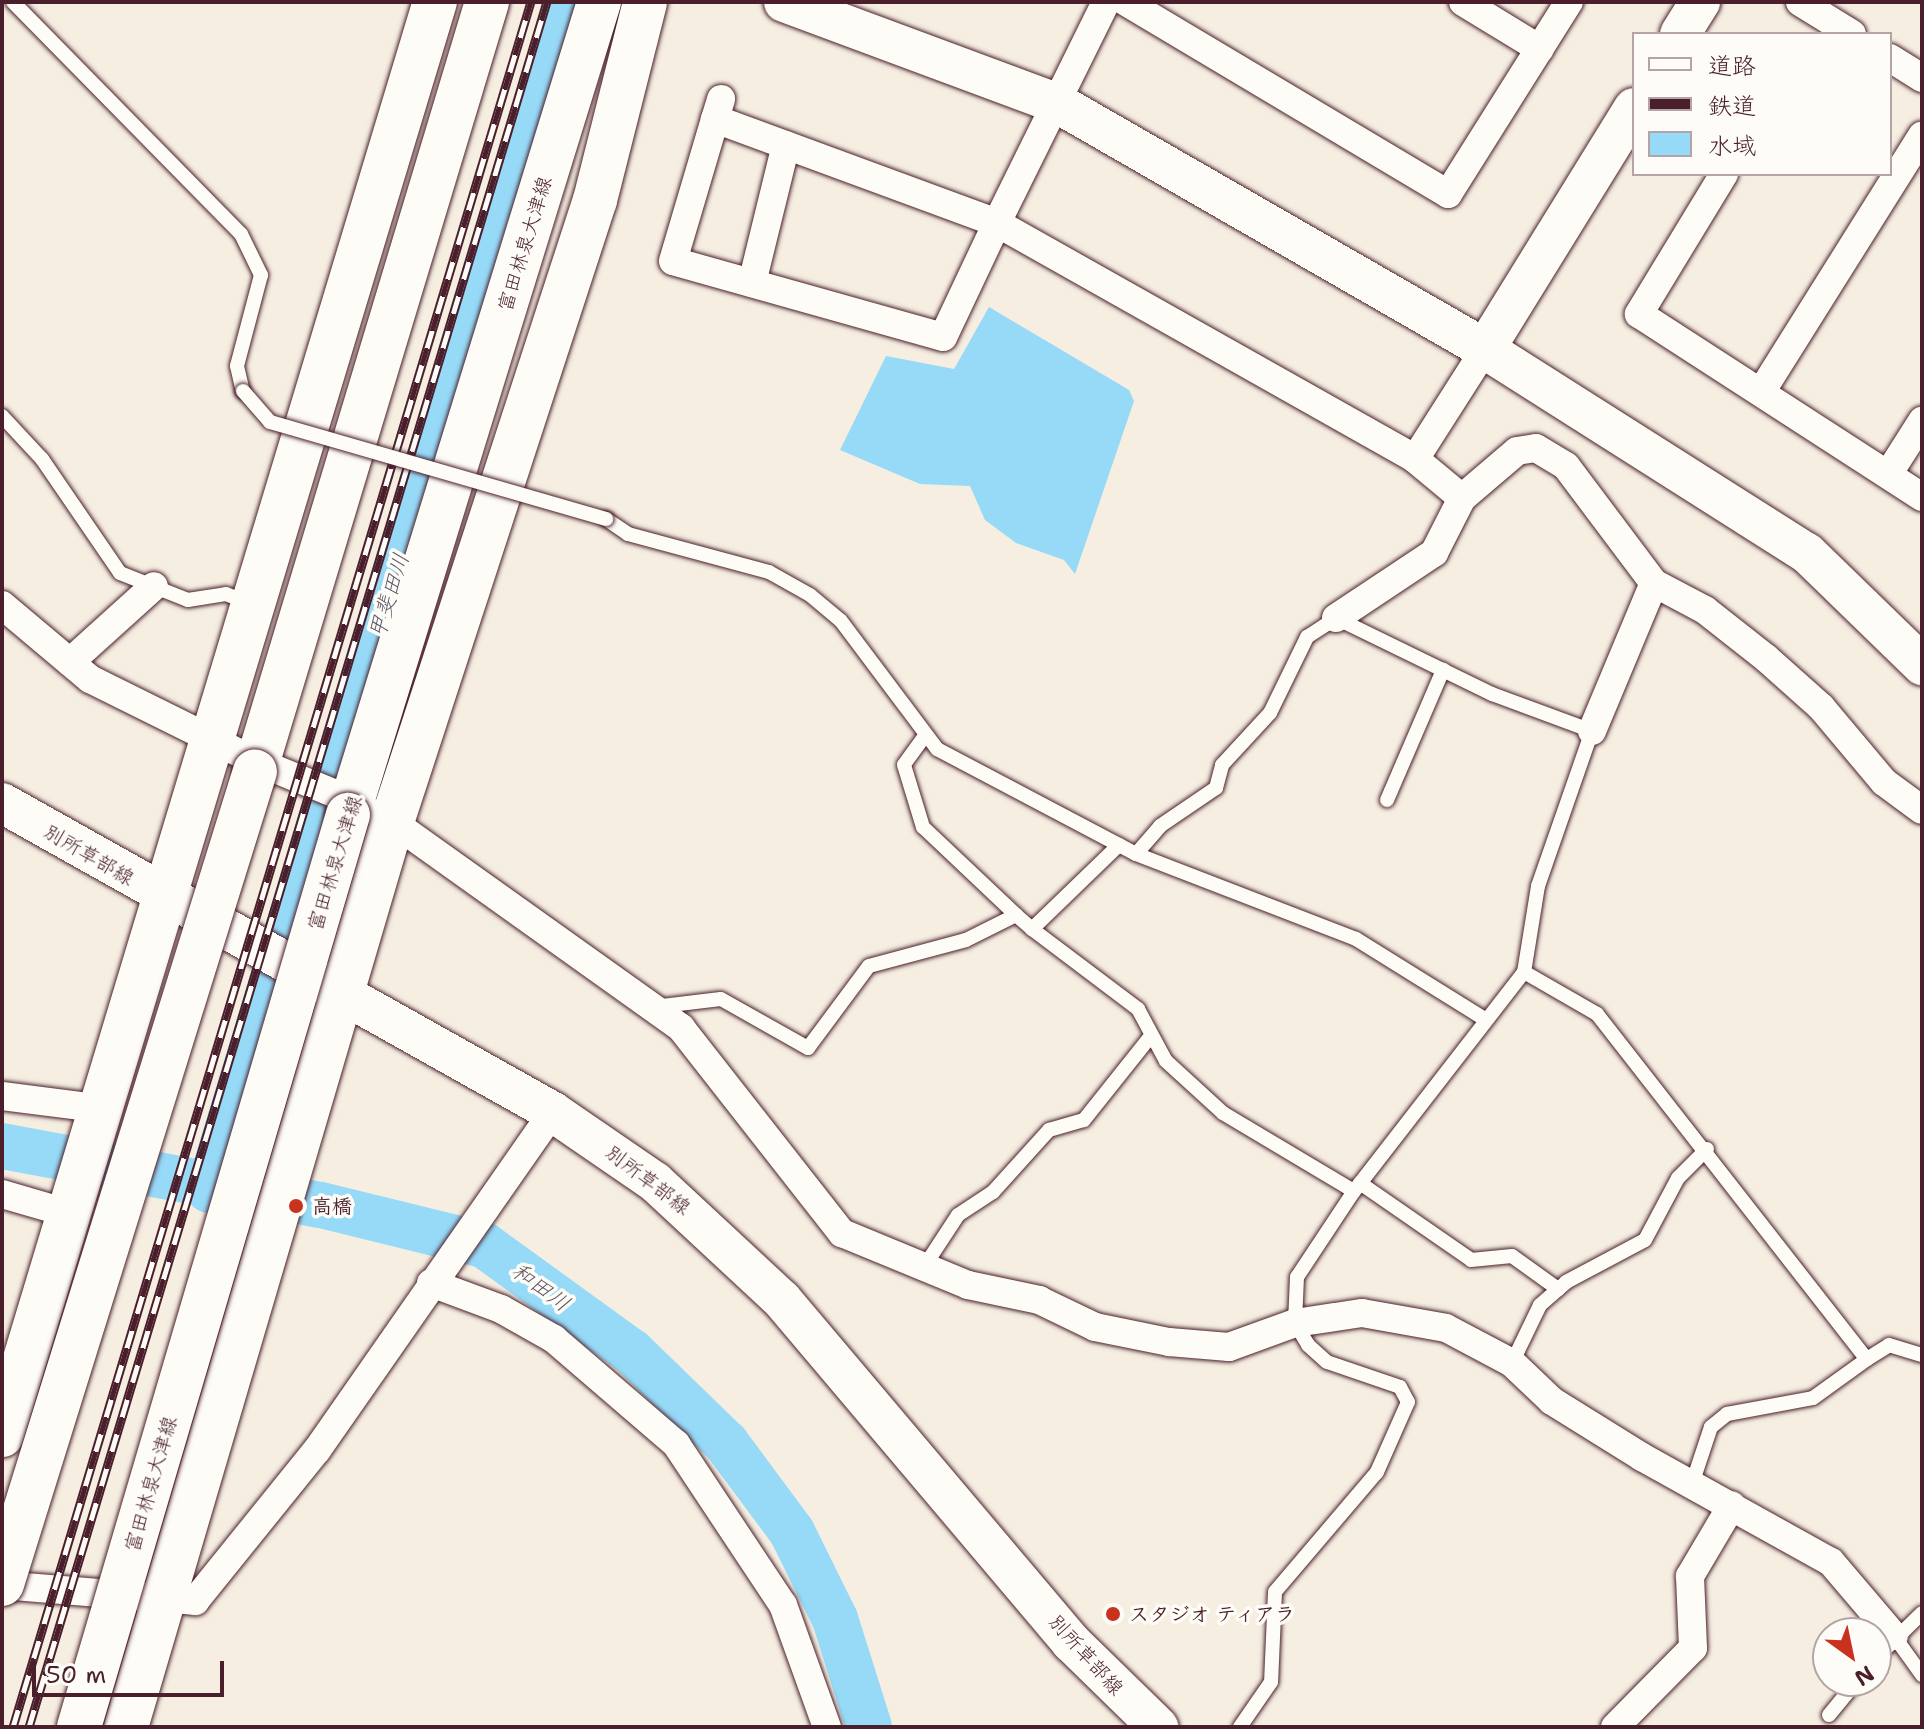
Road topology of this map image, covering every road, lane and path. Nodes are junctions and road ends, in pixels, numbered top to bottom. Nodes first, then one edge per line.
1 (13, 2) edge
2 (435, 2) edge
3 (487, 2) edge
4 (599, 2) edge
5 (645, 2) edge
6 (784, 2) edge
7 (1106, 2) edge
8 (1126, 2) edge
9 (1463, 2) edge
10 (1569, 2) edge
11 (1700, 2) edge
12 (1815, 13) edge
13 (1681, 32) edge
14 (1848, 32) edge
15 (1540, 49) junction
16 (1892, 59) edge
17 (1922, 78) edge
18 (1059, 104) junction
19 (1632, 111) edge
20 (1922, 136) edge
21 (786, 145) junction
22 (1723, 176) edge
23 (997, 223) junction
24 (752, 283) junction
25 (1485, 349) junction
26 (1763, 389) junction
27 (2, 416) edge
28 (1922, 421) edge
29 (1415, 459) junction
30 (1889, 473) junction
31 (1922, 497) edge
32 (1462, 498) junction
33 (1654, 583) junction
34 (154, 586) junction
35 (2, 605) edge
36 (252, 605) junction
37 (1336, 618) junction
38 (70, 662) junction
39 (1922, 665) edge
40 (1443, 670) junction
41 (1592, 731) junction
42 (924, 737) junction
43 (246, 759) junction
44 (1387, 800) dead end
45 (2, 803) edge
46 (363, 810) junction
47 (1922, 810) edge
48 (1119, 845) junction
49 (1136, 854) junction
50 (167, 901) junction
51 (1016, 915) junction
52 (1032, 929) junction
53 (1524, 972) junction
54 (342, 995) junction
55 (652, 1008) junction
56 (1486, 1020) junction
57 (1150, 1037) junction
58 (2, 1096) edge
59 (553, 1112) junction
60 (102, 1116) junction
61 (1707, 1149) junction
62 (1357, 1187) junction
63 (2, 1194) edge
64 (72, 1210) junction
65 (924, 1267) junction
66 (434, 1280) junction
67 (1558, 1289) junction
68 (1295, 1323) junction
69 (1922, 1355) edge
70 (1867, 1359) junction
71 (1512, 1363) junction
72 (2, 1435) edge
73 (1692, 1484) junction
74 (1732, 1505) junction
75 (2, 1585) edge
76 (166, 1599) junction
77 (1922, 1613) edge
78 (1866, 1617) edge
79 (1892, 1641) edge
80 (1892, 1652) edge
81 (1922, 1675) edge
82 (1844, 1697) edge
83 (1829, 1715) dead end
84 (79, 1727) edge
85 (126, 1727) edge
86 (827, 1727) edge
87 (1158, 1727) edge
88 (1240, 1727) edge
89 (1615, 1727) edge

1 - 42 lane, bridge
2 - 36 main road
3 - 43 main road
4 - 46 main road, 富田林泉大津線
5 - 46 main road
6 - 18 street
7 - 18 street
8 - 15 street
9 - 15 street
10 - 15 street
11 - 13 street
12 - 14 street
16 - 17 street
18 - 23 street
18 - 25 street
19 - 25 street
20 - 26 street
21 - 23 street
21 - 24 street
21 - 24 street
22 - 26 street
23 - 24 street
23 - 29 street
25 - 29 street
25 - 39 street
26 - 30 street
27 - 34 lane
28 - 30 street
29 - 32 street
30 - 31 street
32 - 33 street
32 - 37 street
33 - 41 street
33 - 47 street
34 - 36 lane
34 - 38 street
35 - 38 street
36 - 43 main road
37 - 40 lane
37 - 49 lane
38 - 43 street
40 - 41 lane
40 - 44 lane
41 - 53 lane
42 - 48 lane
42 - 51 lane
43 - 46 street
43 - 50 main road
43 - 75 main road, bridge
45 - 50 street, 別所草部線
46 - 54 main road
46 - 55 street
46 - 84 main road, 富田林泉大津線, bridge
48 - 49 lane
48 - 52 lane
49 - 56 lane
50 - 54 street, 別所草部線
50 - 60 main road
51 - 52 lane
51 - 55 lane
52 - 57 lane
53 - 56 lane
53 - 61 lane
54 - 59 street, 別所草部線
54 - 76 main road
55 - 65 street
56 - 62 lane
57 - 62 lane
57 - 65 lane
58 - 60 street
59 - 66 street
59 - 87 street, 別所草部線
60 - 64 main road
61 - 67 lane
61 - 70 lane
62 - 67 lane
62 - 68 lane
63 - 64 street
64 - 72 main road
65 - 68 street
66 - 76 street
66 - 86 street
67 - 71 lane
68 - 71 street
68 - 88 lane
69 - 70 lane
70 - 73 lane
71 - 73 street
73 - 74 street
74 - 78 street
74 - 89 street
75 - 76 street
76 - 85 main road
77 - 79 lane
80 - 81 lane
82 - 83 lane

